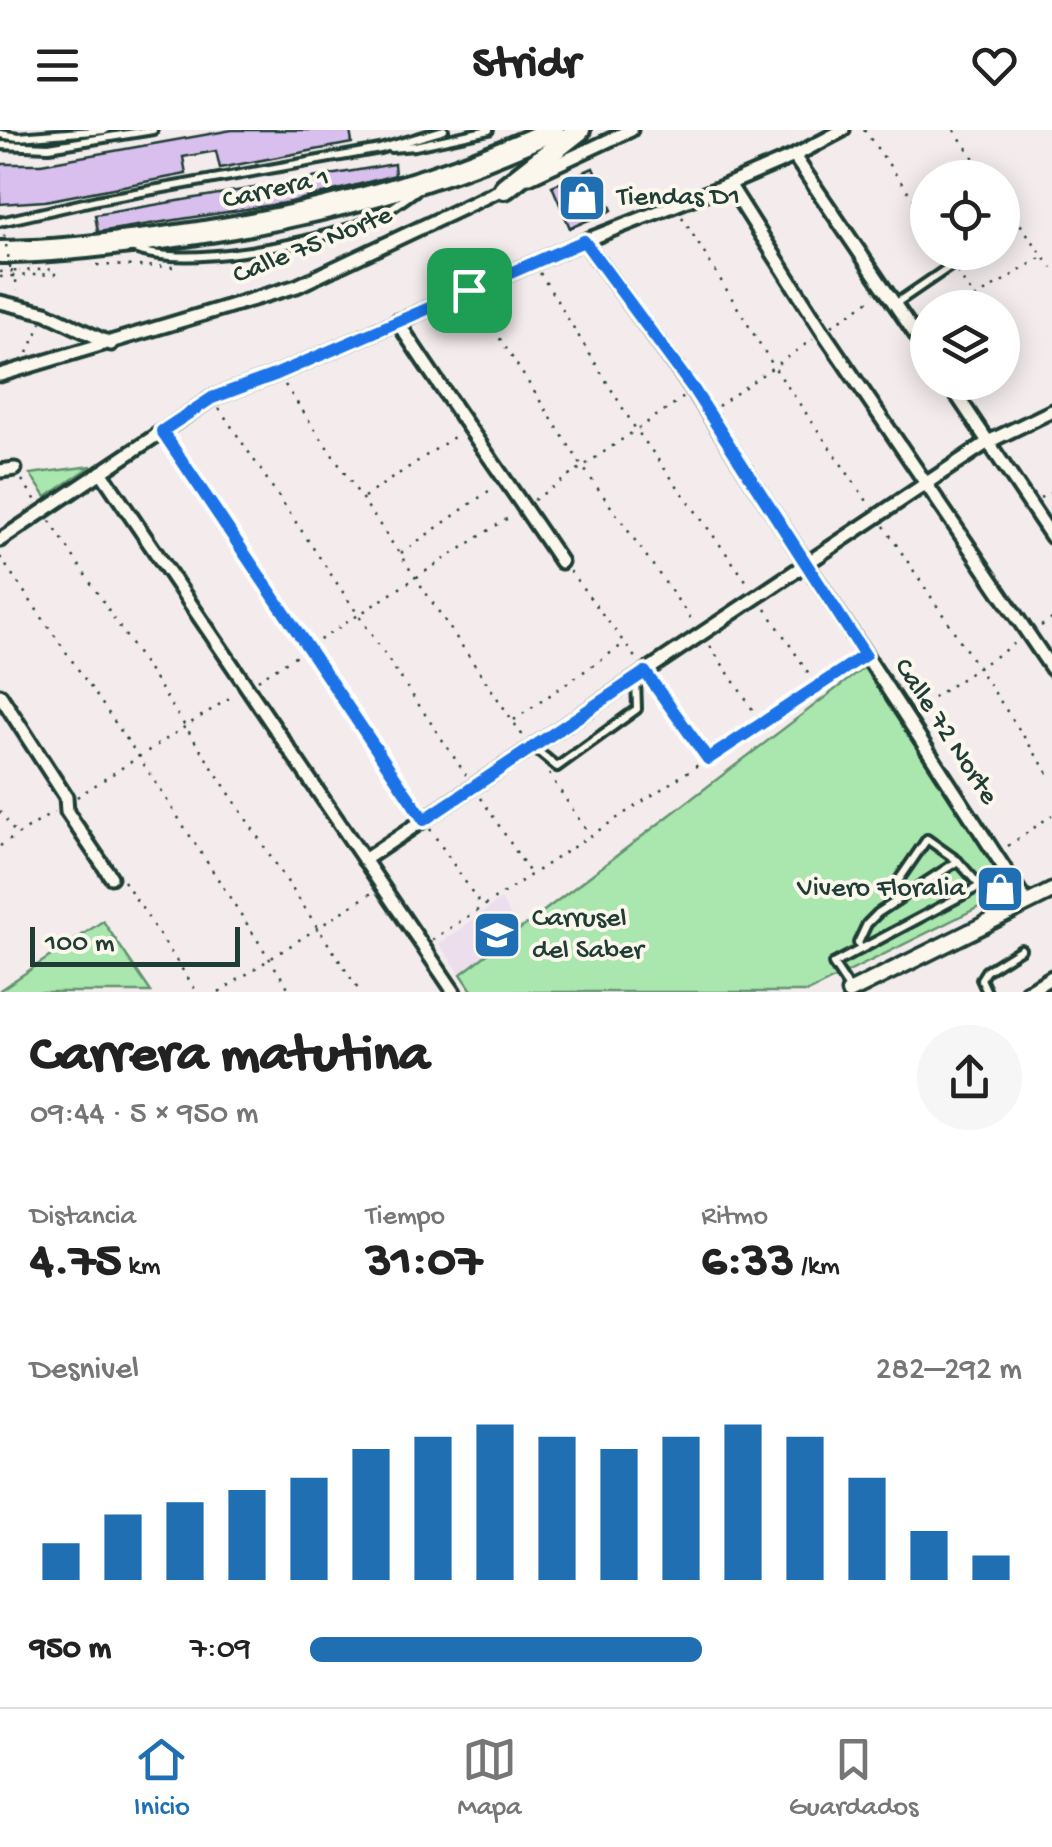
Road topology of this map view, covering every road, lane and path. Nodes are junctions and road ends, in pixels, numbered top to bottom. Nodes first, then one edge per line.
1 (104, 130) edge
2 (154, 130) edge
3 (444, 130) edge
4 (488, 130) edge
5 (553, 130) edge
6 (579, 130) edge
7 (631, 130) edge
8 (843, 130) edge
9 (864, 130) edge
10 (954, 130) edge
11 (0, 134) edge
12 (0, 145) edge
13 (380, 149) junction
14 (794, 156) junction
15 (975, 160) edge
16 (730, 184) junction
17 (505, 188) junction
18 (910, 193) edge
19 (674, 205) junction
20 (0, 214) edge
21 (0, 222) edge
22 (1020, 223) edge
23 (584, 241) junction
24 (0, 252) edge
25 (1043, 256) junction
26 (60, 263) dead end
27 (92, 264) dead end
28 (534, 264) junction
29 (176, 268) dead end
30 (1052, 268) edge
31 (946, 270) edge
32 (17, 271) junction
33 (0, 274) edge
34 (12, 276) junction
35 (469, 290) junction
36 (885, 290) junction
37 (988, 290) edge
38 (0, 302) edge
39 (895, 305) junction
40 (18, 306) junction
41 (43, 319) dead end
42 (397, 321) junction
43 (910, 327) edge
44 (823, 332) junction
45 (111, 344) junction
46 (774, 367) junction
47 (26, 368) junction
48 (277, 374) junction
49 (0, 375) edge
50 (694, 390) junction
51 (212, 398) junction
52 (960, 400) edge
53 (1052, 411) edge
54 (708, 413) junction
55 (635, 428) junction
56 (467, 429) junction
57 (162, 431) junction
58 (988, 442) junction
59 (582, 466) junction
60 (15, 468) joint
61 (0, 471) edge
62 (102, 472) junction
63 (506, 479) junction
64 (927, 483) junction
65 (362, 498) junction
66 (524, 507) junction
67 (43, 511) junction
68 (877, 516) junction
69 (1052, 537) edge
70 (0, 540) edge
71 (400, 554) junction
72 (0, 557) edge
73 (561, 562) joint
74 (806, 563) junction
75 (415, 577) junction
76 (757, 597) junction
77 (360, 614) junction
78 (1052, 619) edge
79 (702, 634) junction
80 (1029, 634) junction
81 (625, 643) junction
82 (308, 647) junction
83 (865, 655) junction
84 (978, 668) junction
85 (1052, 670) edge
86 (640, 675) junction
87 (246, 687) junction
88 (818, 687) junction
89 (0, 695) edge
90 (904, 716) junction
91 (512, 721) junction
92 (762, 724) junction
93 (185, 726) junction
94 (532, 748) junction
95 (139, 757) junction
96 (708, 759) junction
97 (548, 774) dead end
98 (1052, 779) edge
99 (474, 787) junction
100 (68, 803) junction
101 (0, 810) edge
102 (1052, 815) edge
103 (424, 820) junction
104 (16, 836) junction
105 (590, 836) junction
106 (0, 846) edge
107 (994, 855) junction
108 (364, 860) junction
109 (958, 861) junction
110 (532, 876) junction
111 (111, 877) joint
112 (382, 886) junction
113 (1052, 891) edge
114 (900, 897) junction
115 (1026, 903) junction
116 (482, 907) junction
117 (318, 928) junction
118 (422, 946) junction
119 (1021, 948) dead end
120 (862, 949) junction
121 (270, 959) junction
122 (1052, 977) edge
123 (857, 990) edge
124 (198, 992) edge
125 (219, 992) edge
126 (290, 992) edge
127 (360, 992) edge
128 (454, 992) edge
129 (987, 992) edge
130 (1027, 992) edge

1 - 11 lane
2 - 12 lane
3 - 13 lane
4 - 13 lane
5 - 24 highway, Carrera 1
6 - 17 highway
7 - 17 street, Calle 75 Norte
8 - 14 street
9 - 18 path
10 - 15 path
13 - 21 lane
14 - 16 street
14 - 36 street
16 - 19 street
16 - 44 street
17 - 45 street, Calle 75 Norte
19 - 23 street
19 - 46 path
20 - 34 path, bridge
22 - 25 path
23 - 28 street
23 - 50 street, Calle 72 Norte
25 - 30 path
25 - 37 path
26 - 32 path
27 - 29 path
28 - 35 street
28 - 55 path
31 - 39 lane
32 - 33 path
32 - 34 path, bridge
32 - 40 path
33 - 34 path
35 - 42 street
35 - 59 path
36 - 39 street
36 - 44 path
38 - 40 street
39 - 43 street
40 - 45 street
41 - 47 path
42 - 48 street
42 - 56 street
44 - 46 path
44 - 64 street
45 - 47 street, Calle 75 Norte
46 - 54 path
46 - 68 path
47 - 49 street, Calle 75 Norte
48 - 51 street
48 - 65 path
50 - 54 street, Calle 72 Norte
50 - 55 path
51 - 57 street
51 - 77 path
52 - 58 street
53 - 58 street
54 - 74 street, Calle 72 Norte
55 - 59 path
55 - 76 path
56 - 63 street
56 - 65 path
57 - 62 street
57 - 82 path
58 - 64 street
58 - 69 street
59 - 66 path
59 - 79 path
60 - 61 street
60 - 67 path
62 - 67 street
62 - 87 street
63 - 66 street
63 - 71 path
64 - 68 street
64 - 80 street
65 - 71 path
66 - 73 street
66 - 75 path
67 - 70 street
67 - 93 path
68 - 74 street
68 - 84 path
71 - 75 path
72 - 95 path
73 - 81 path
74 - 76 street
74 - 83 street, Calle 72 Norte
75 - 77 path
75 - 91 path
76 - 79 street
76 - 88 path
77 - 82 path
77 - 99 path
78 - 80 path
79 - 86 street
79 - 92 path
80 - 84 path
80 - 85 street
81 - 86 path
81 - 91 path
82 - 87 path
82 - 103 path
83 - 88 path
83 - 90 street, Calle 72 Norte
84 - 90 path
84 - 98 path
86 - 94 street
86 - 94 lane
86 - 96 path
87 - 93 path
87 - 108 street
88 - 92 path
89 - 100 street
90 - 107 street, Calle 72 Norte
91 - 94 path
92 - 96 path
93 - 95 path
93 - 117 path
94 - 99 street
95 - 100 path
95 - 121 path
96 - 105 path
97 - 105 path
99 - 103 street
99 - 110 path
100 - 104 path
100 - 111 street
101 - 104 path
102 - 107 path
103 - 108 street
103 - 116 path
104 - 106 path
105 - 110 path
107 - 115 street, Calle 72 Norte
108 - 112 street
109 - 114 lane
109 - 114 lane
109 - 120 lane
110 - 116 path
111 - 124 path
112 - 117 path
112 - 118 street
113 - 115 street
114 - 120 lane
115 - 123 street
116 - 118 path
117 - 121 path
117 - 127 path
118 - 128 street
119 - 129 lane
120 - 123 lane
121 - 125 path
121 - 126 path
122 - 130 street

